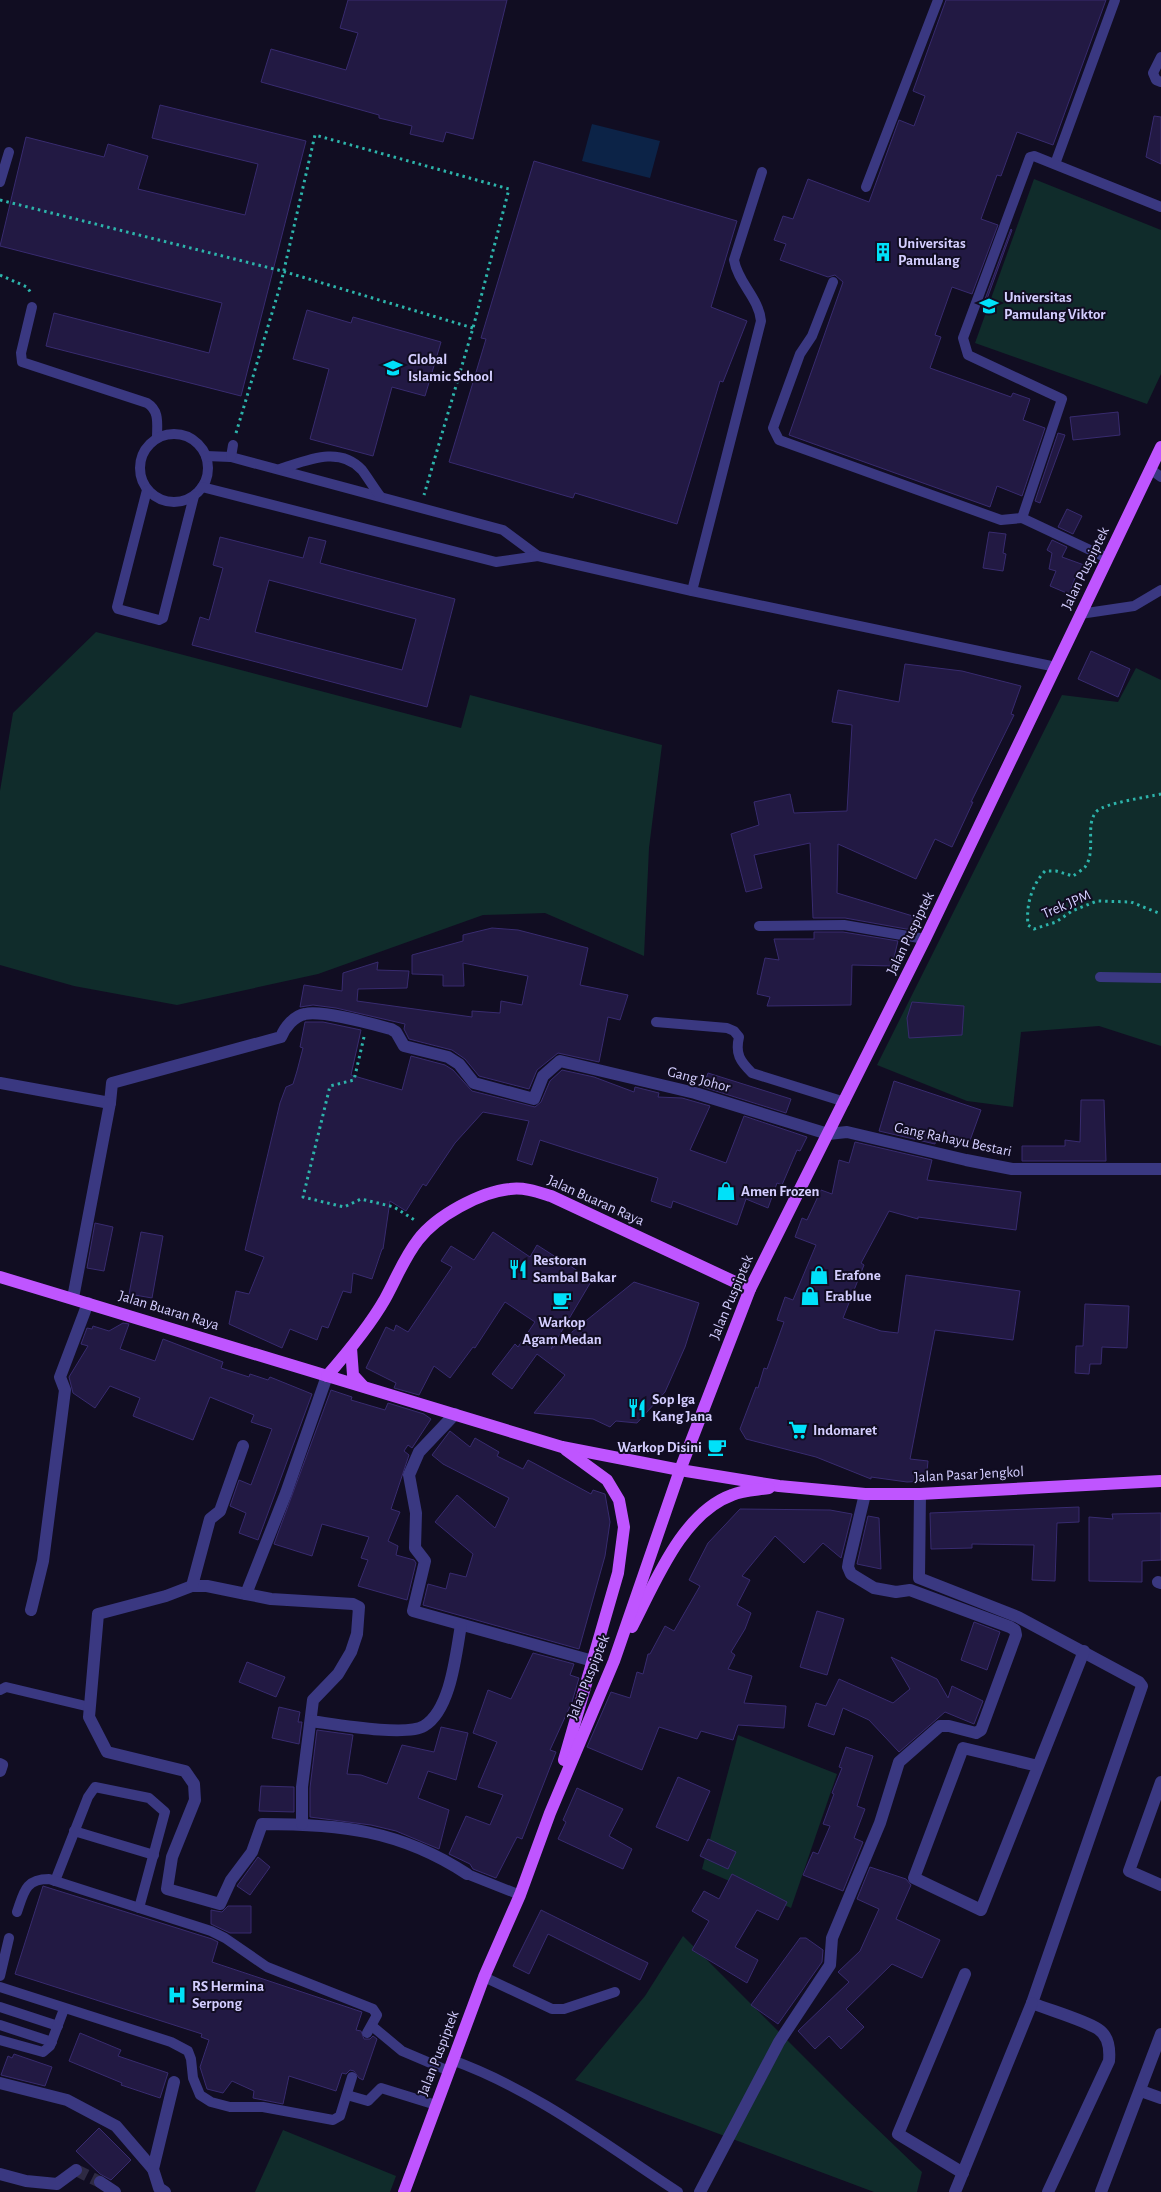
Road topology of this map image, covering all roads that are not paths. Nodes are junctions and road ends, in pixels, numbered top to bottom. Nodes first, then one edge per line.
1 (938, 0) edge
2 (1115, 0) edge
3 (1161, 57) edge
4 (1161, 82) edge
5 (9, 152) dead end
6 (1054, 164) junction
7 (762, 172) dead end
8 (0, 182) edge
9 (866, 187) dead end
10 (1161, 207) edge
11 (833, 282) dead end
12 (32, 307) road end
13 (157, 438) junction
14 (233, 445) road end
15 (1161, 447) edge
16 (206, 456) junction
17 (231, 457) junction
18 (279, 470) junction
19 (1156, 473) edge
20 (202, 487) junction
21 (147, 490) junction
22 (194, 496) junction
23 (380, 496) junction
24 (1022, 518) junction
25 (538, 556) junction
26 (1107, 558) junction
27 (1161, 590) edge
28 (692, 591) junction
29 (1080, 614) junction
30 (1056, 667) junction
31 (759, 926) dead end
32 (925, 939) junction
33 (1100, 977) dead end
34 (1161, 978) edge
35 (656, 1022) dead end
36 (0, 1082) edge
37 (845, 1102) junction
38 (110, 1103) junction
39 (828, 1134) junction
40 (1161, 1169) edge
41 (0, 1277) edge
42 (750, 1288) junction
43 (73, 1298) junction
44 (88, 1302) junction
45 (351, 1348) junction
46 (327, 1376) junction
47 (363, 1386) junction
48 (455, 1414) junction
49 (243, 1446) dead end
50 (562, 1447) junction
51 (680, 1470) junction
52 (1161, 1481) edge
53 (779, 1486) junction
54 (864, 1494) junction
55 (920, 1494) junction
56 (192, 1586) junction
57 (246, 1594) junction
58 (31, 1610) dead end
59 (461, 1624) junction
60 (1084, 1651) junction
61 (592, 1661) junction
62 (614, 1661) junction
63 (0, 1690) edge
64 (90, 1707) junction
65 (311, 1721) junction
66 (0, 1764) edge
67 (1038, 1766) junction
68 (0, 1771) edge
69 (1161, 1782) edge
70 (550, 1813) junction
71 (302, 1824) junction
72 (74, 1831) junction
73 (154, 1855) junction
74 (467, 1874) joint
75 (55, 1881) junction
76 (1161, 1885) edge
77 (520, 1895) junction
78 (139, 1908) junction
79 (17, 1912) dead end
80 (9, 1938) dead end
81 (965, 1974) dead end
82 (0, 1976) edge
83 (484, 1977) junction
84 (0, 1987) edge
85 (615, 1992) dead end
86 (1032, 2003) junction
87 (0, 2007) edge
88 (64, 2009) junction
89 (0, 2025) edge
90 (58, 2026) junction
91 (1161, 2034) edge
92 (0, 2040) edge
93 (52, 2042) junction
94 (450, 2066) junction
95 (352, 2077) dead end
96 (174, 2082) dead end
97 (0, 2083) edge
98 (1141, 2091) junction
99 (347, 2095) junction
100 (1161, 2098) edge
101 (436, 2105) junction
102 (153, 2169) junction
103 (76, 2170) dead end
104 (963, 2173) junction
105 (0, 2174) edge
106 (100, 2182) tunnel mouth
107 (115, 2192) edge
108 (165, 2192) edge
109 (404, 2192) edge
110 (678, 2192) edge
111 (700, 2192) edge
112 (955, 2192) edge
113 (1048, 2192) edge
114 (1101, 2192) edge

1 - 9 lane
2 - 6 lane
3 - 4 lane
5 - 8 lane
6 - 10 lane
6 - 24 lane
7 - 28 lane
11 - 24 lane
12 - 13 lane
13 - 16 lane
13 - 21 lane
14 - 17 lane
15 - 19 main road, Jalan Puspiptek
16 - 17 lane
16 - 20 lane
17 - 18 lane
18 - 23 lane
18 - 23 lane
19 - 26 main road, Jalan Puspiptek
20 - 22 lane
20 - 25 lane
21 - 22 lane
21 - 22 lane
23 - 25 lane
24 - 26 lane
25 - 28 lane
26 - 29 main road, Jalan Puspiptek
27 - 29 lane
28 - 30 lane
29 - 30 main road, Jalan Puspiptek
30 - 32 main road, Jalan Puspiptek
31 - 32 lane
32 - 37 main road, Jalan Puspiptek
33 - 34 lane
35 - 37 lane
36 - 38 street
37 - 39 main road, Jalan Puspiptek
38 - 39 street, Gang Johor
38 - 43 street
39 - 40 street, Gang Rahayu Bestari
39 - 42 main road, Jalan Puspiptek
41 - 43 main road, Jalan Buaran Raya
42 - 45 main road, Jalan Buaran Raya
42 - 51 main road, Jalan Puspiptek
43 - 44 main road, Jalan Buaran Raya
44 - 46 main road, Jalan Buaran Raya
44 - 58 street
45 - 46 main road, Jalan Buaran Raya
45 - 47 main road
46 - 47 main road, Jalan Buaran Raya
46 - 57 street
47 - 48 main road, Jalan Buaran Raya
48 - 50 main road, Jalan Buaran Raya
48 - 59 street
49 - 56 street
50 - 51 main road, Jalan Buaran Raya
50 - 61 main road
51 - 53 main road, Jalan Buaran Raya
51 - 62 main road, Jalan Puspiptek
52 - 55 main road, Jalan Pasar Jengkol
53 - 54 main road, Jalan Pasar Jengkol
53 - 62 main road
54 - 55 main road, Jalan Pasar Jengkol
54 - 111 street
55 - 60 street
56 - 57 street
56 - 64 street
57 - 65 street
59 - 61 street
59 - 65 street
60 - 67 street
60 - 86 street
61 - 70 main road
62 - 70 main road, Jalan Puspiptek
63 - 64 lane
64 - 71 street
65 - 71 street
66 - 68 street
67 - 67 street
69 - 76 street
70 - 77 main road, Jalan Puspiptek
71 - 74 street
72 - 73 lane
72 - 73 lane
72 - 75 lane
73 - 78 lane
74 - 77 lane
75 - 78 lane
75 - 79 lane
77 - 83 main road, Jalan Puspiptek
78 - 94 lane
80 - 82 lane
81 - 104 street
83 - 85 lane
83 - 94 main road, Jalan Puspiptek
84 - 88 lane
86 - 104 street
86 - 113 street
87 - 90 lane
88 - 90 lane
88 - 99 lane
89 - 93 lane
90 - 93 lane
91 - 98 street
92 - 93 lane
94 - 101 main road, Jalan Puspiptek
94 - 110 lane
95 - 99 lane
96 - 102 street
97 - 102 street
98 - 100 street
98 - 114 street
99 - 101 lane
101 - 109 main road, Jalan Puspiptek
102 - 108 street
103 - 105 street
104 - 112 street
106 - 107 street

